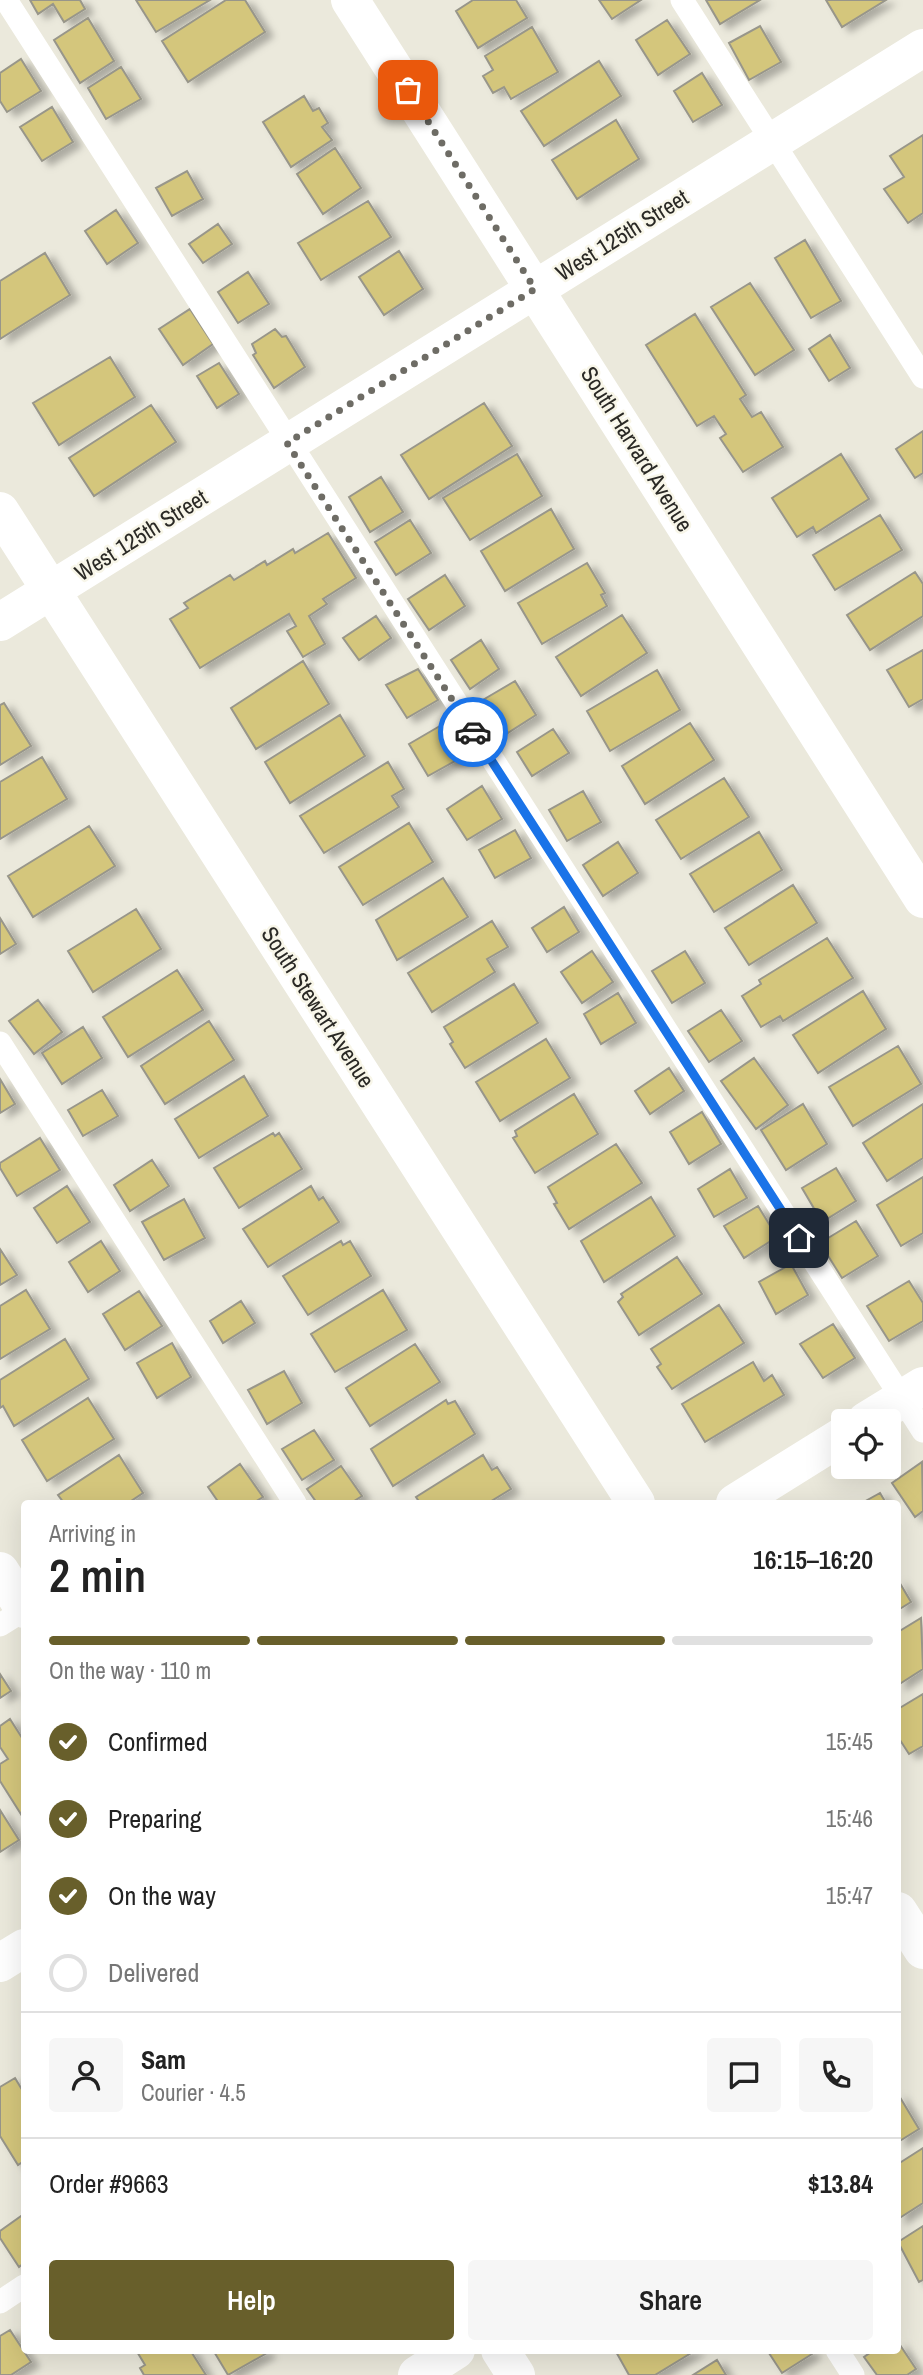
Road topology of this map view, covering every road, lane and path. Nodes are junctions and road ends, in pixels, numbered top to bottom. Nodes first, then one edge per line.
1 (6, 0) edge
2 (351, 0) edge
3 (682, 0) edge
4 (923, 48) edge
5 (773, 142) junction
6 (535, 289) junction
7 (923, 377) edge
8 (287, 443) junction
9 (0, 512) edge
10 (51, 591) junction
11 (0, 622) edge
12 (923, 899) edge
13 (0, 1043) edge
14 (913, 1392) edge
15 (885, 1409) edge
16 (923, 1431) edge
17 (831, 1443) edge
18 (293, 1500) edge
19 (634, 1500) edge
20 (740, 1500) edge
21 (0, 1571) edge
22 (21, 1604) edge
23 (21, 1611) edge
24 (0, 1625) edge
25 (901, 1916) edge
26 (21, 1950) edge
27 (923, 1950) edge
28 (0, 1963) edge
29 (21, 2288) edge
30 (0, 2302) edge
31 (450, 2354) edge
32 (503, 2354) edge
33 (840, 2354) edge
34 (417, 2375) edge
35 (516, 2375) edge
36 (853, 2375) edge

1 - 8 lane
2 - 6 street, South Harvard Avenue
3 - 5 lane
4 - 5 street, West 125th Street
5 - 6 street, West 125th Street
5 - 7 lane
6 - 8 street, West 125th Street
6 - 12 street, South Harvard Avenue
8 - 10 street, West 125th Street
8 - 14 lane
9 - 10 street, South Stewart Avenue
10 - 11 street, West 125th Street
10 - 19 street, South Stewart Avenue
13 - 18 lane
14 - 15 street
14 - 16 lane
17 - 20 street
21 - 22 street
23 - 24 lane
25 - 27 street
26 - 28 street
29 - 30 lane
31 - 34 street
32 - 35 street
33 - 36 lane

